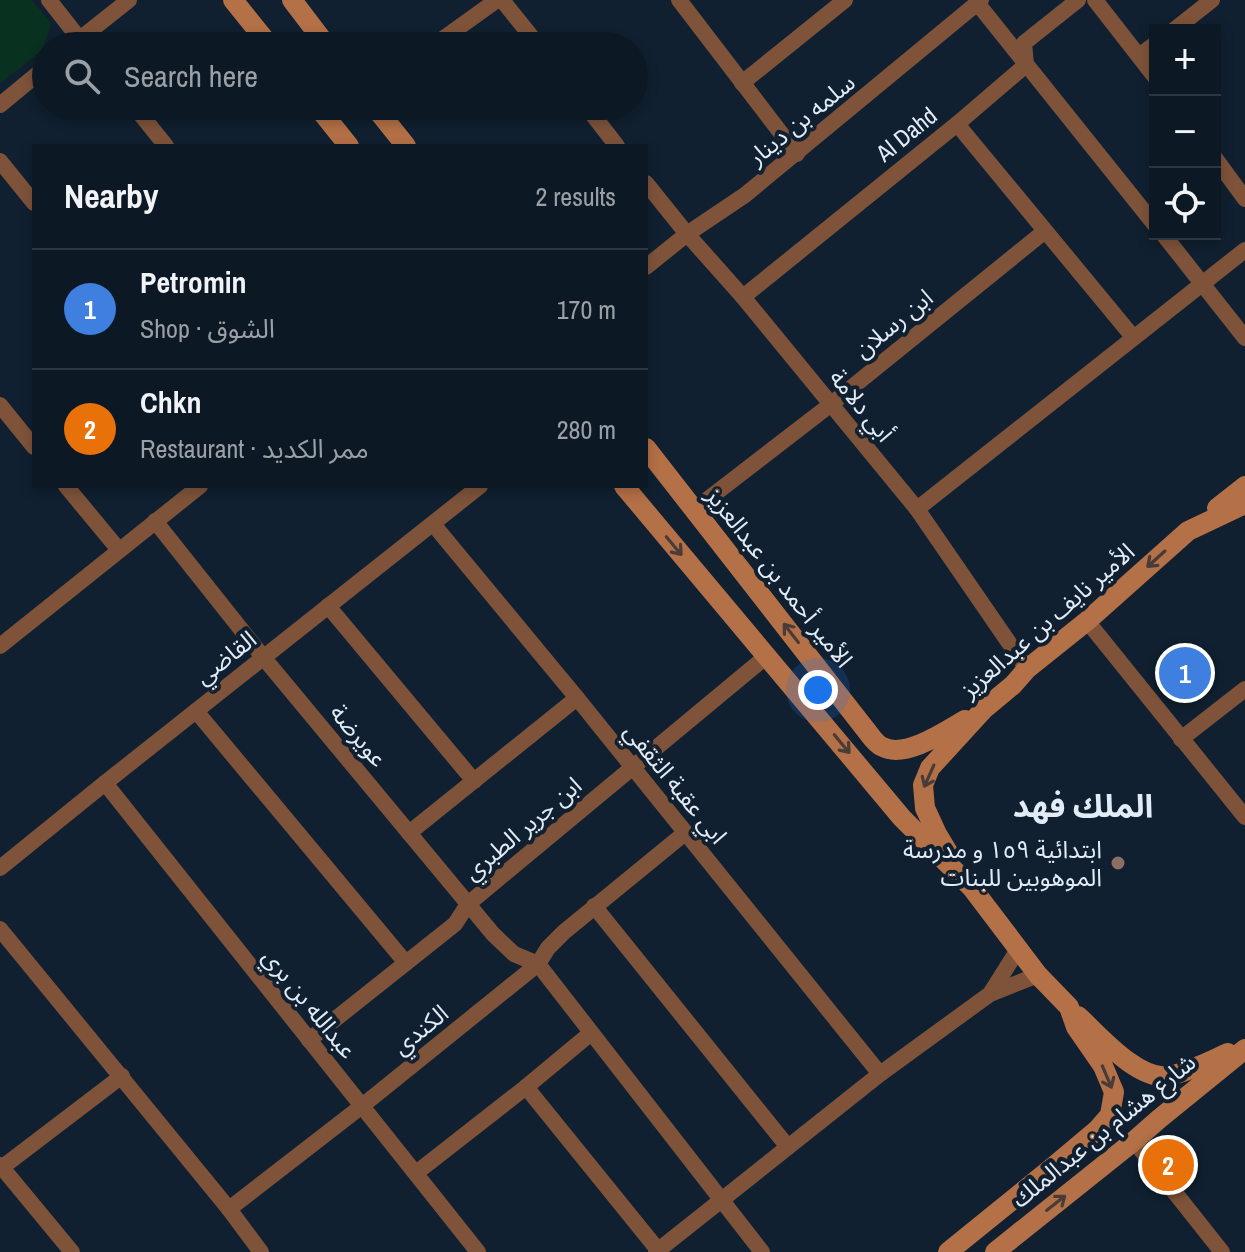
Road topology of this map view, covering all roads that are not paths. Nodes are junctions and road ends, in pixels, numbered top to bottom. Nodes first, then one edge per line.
1 (49, 0) edge
2 (129, 0) edge
3 (233, 0) edge
4 (292, 0) edge
5 (500, 0) edge
6 (679, 0) edge
7 (845, 0) edge
8 (1078, 0) edge
9 (1095, 0) edge
10 (1212, 0) edge
11 (980, 2) edge
12 (1182, 24) edge
13 (70, 32) edge
14 (92, 32) edge
15 (259, 32) edge
16 (316, 32) edge
17 (453, 32) edge
18 (527, 32) edge
19 (1149, 48) edge
20 (1139, 56) junction
21 (1026, 65) junction
22 (1149, 69) edge
23 (32, 79) edge
24 (742, 83) junction
25 (0, 105) edge
26 (145, 120) edge
27 (328, 120) edge
28 (385, 120) edge
29 (597, 120) edge
30 (957, 124) junction
31 (164, 144) edge
32 (347, 144) edge
33 (404, 144) edge
34 (615, 144) edge
35 (797, 154) junction
36 (0, 161) edge
37 (1221, 166) edge
38 (648, 185) edge
39 (1245, 199) edge
40 (32, 201) edge
41 (1149, 218) edge
42 (1045, 231) junction
43 (687, 234) junction
44 (1168, 240) edge
45 (1245, 250) edge
46 (648, 265) edge
47 (1203, 284) junction
48 (743, 297) junction
49 (1133, 337) junction
50 (1245, 338) edge
51 (0, 405) edge
52 (830, 405) junction
53 (6, 425) edge
54 (32, 445) edge
55 (648, 450) edge
56 (1245, 486) edge
57 (68, 488) edge
58 (197, 488) edge
59 (478, 488) edge
60 (626, 488) edge
61 (1245, 504) edge
62 (695, 509) junction
63 (917, 509) junction
64 (155, 521) junction
65 (433, 524) junction
66 (1188, 531) junction
67 (119, 550) junction
68 (328, 606) junction
69 (1087, 621) junction
70 (0, 646) edge
71 (768, 655) junction
72 (263, 657) junction
73 (1027, 669) junction
74 (1245, 689) edge
75 (577, 698) junction
76 (984, 709) junction
77 (196, 711) junction
78 (1181, 739) junction
79 (632, 768) junction
80 (474, 781) junction
81 (105, 783) junction
82 (1245, 817) edge
83 (409, 833) junction
84 (685, 833) junction
85 (0, 868) edge
86 (972, 888) junction
87 (468, 904) junction
88 (594, 906) junction
89 (0, 929) edge
90 (1019, 948) junction
91 (406, 963) junction
92 (538, 964) junction
93 (1038, 975) junction
94 (990, 994) junction
95 (1069, 1007) junction
96 (591, 1033) junction
97 (309, 1040) junction
98 (1245, 1047) edge
99 (880, 1074) junction
100 (122, 1076) junction
101 (526, 1087) junction
102 (362, 1106) junction
103 (1134, 1141) junction
104 (788, 1147) junction
105 (1, 1167) edge
106 (416, 1173) junction
107 (721, 1201) junction
108 (229, 1209) junction
109 (657, 1251) edge
110 (72, 1252) edge
111 (261, 1252) edge
112 (478, 1252) edge
113 (762, 1252) edge
114 (948, 1252) edge
115 (995, 1252) edge
116 (1222, 1252) edge

1 - 13 street
2 - 14 street
3 - 15 street
4 - 16 street
5 - 17 street
5 - 18 street
6 - 24 street
7 - 24 street
8 - 21 street, Al Dahd
9 - 20 street
10 - 12 street
11 - 21 street
11 - 35 street, سلمه بن دينار
19 - 20 street
20 - 22 street
21 - 30 street, Al Dahd
21 - 41 street
23 - 25 street
24 - 35 street
26 - 31 street
27 - 32 street
28 - 33 street
29 - 34 street
30 - 42 street
30 - 48 street, Al Dahd
35 - 43 street, سلمه بن دينار
36 - 40 street
37 - 39 street
38 - 43 street, أبي دلامة
42 - 49 street
42 - 52 street, ابن رسلان
43 - 46 street, سلمه بن دينار
43 - 48 street, أبي دلامة
44 - 47 street
45 - 47 street
47 - 49 street
47 - 50 street
48 - 52 street, أبي دلامة
49 - 63 street
51 - 53 street
52 - 62 street, ابن رسلان
52 - 63 street, أبي دلامة
53 - 54 street
55 - 62 street, الأمير أحمد بن عبدالعزيز
56 - 66 street
57 - 67 street
58 - 64 street
59 - 65 street, القاضي
60 -> 71 street
61 - 66 street, الأمير نايف بن عبدالعزيز
76 -> 62 street, الأمير أحمد بن عبدالعزيز
63 - 73 street, أبي دلامة
64 - 67 street
64 - 72 street, عويرضة
65 - 68 street, القاضي
65 - 75 street, ابي عقبة الثقفي
66 -> 69 street, الأمير نايف بن عبدالعزيز
67 - 70 street
68 - 72 street, القاضي
68 - 80 street
69 - 73 street, الأمير نايف بن عبدالعزيز
69 - 78 street
71 - 79 street, ابن جرير الطبري
71 -> 86 street
72 - 77 street, القاضي
72 - 83 street, عويرضة
73 - 76 street, الأمير نايف بن عبدالعزيز
74 - 78 street
75 - 79 street, ابي عقبة الثقفي
75 - 80 street
76 -> 86 street, الأمير نايف بن عبدالعزيز
77 - 81 street, القاضي
77 - 91 street
78 - 82 street
79 - 84 street, ابي عقبة الثقفي
79 - 87 street, ابن جرير الطبري
80 - 83 street
81 - 85 street, القاضي
81 - 97 street, عبدالله بن بري
83 - 87 street, عويرضة
84 - 88 street, الكندي
84 - 99 street, ابي عقبة الثقفي
86 - 90 street
87 - 91 street, ابن جرير الطبري
87 - 92 street, عويرضة
88 - 92 street, الكندي
88 - 104 street
89 - 100 street
90 - 93 street
90 - 94 street
91 - 97 street, ابن جرير الطبري
92 - 96 street
92 - 102 street, الكندي
93 - 94 street
93 - 95 street
94 - 99 street
95 - 98 street
95 -> 114 street, شارع هشام بن عبدالملك
96 - 101 street
96 - 107 street
97 - 102 street, عبدالله بن بري
98 - 103 street, شارع هشام بن عبدالملك
99 - 104 street
100 - 105 street
100 - 108 street
101 - 106 street
101 - 109 street
102 - 106 street, عبدالله بن بري
102 - 108 street, الكندي
115 -> 103 street, شارع هشام بن عبدالملك
103 - 116 street
104 - 107 street
105 - 110 street
106 - 112 street, عبدالله بن بري
107 - 109 street
107 - 113 street
108 - 111 street

